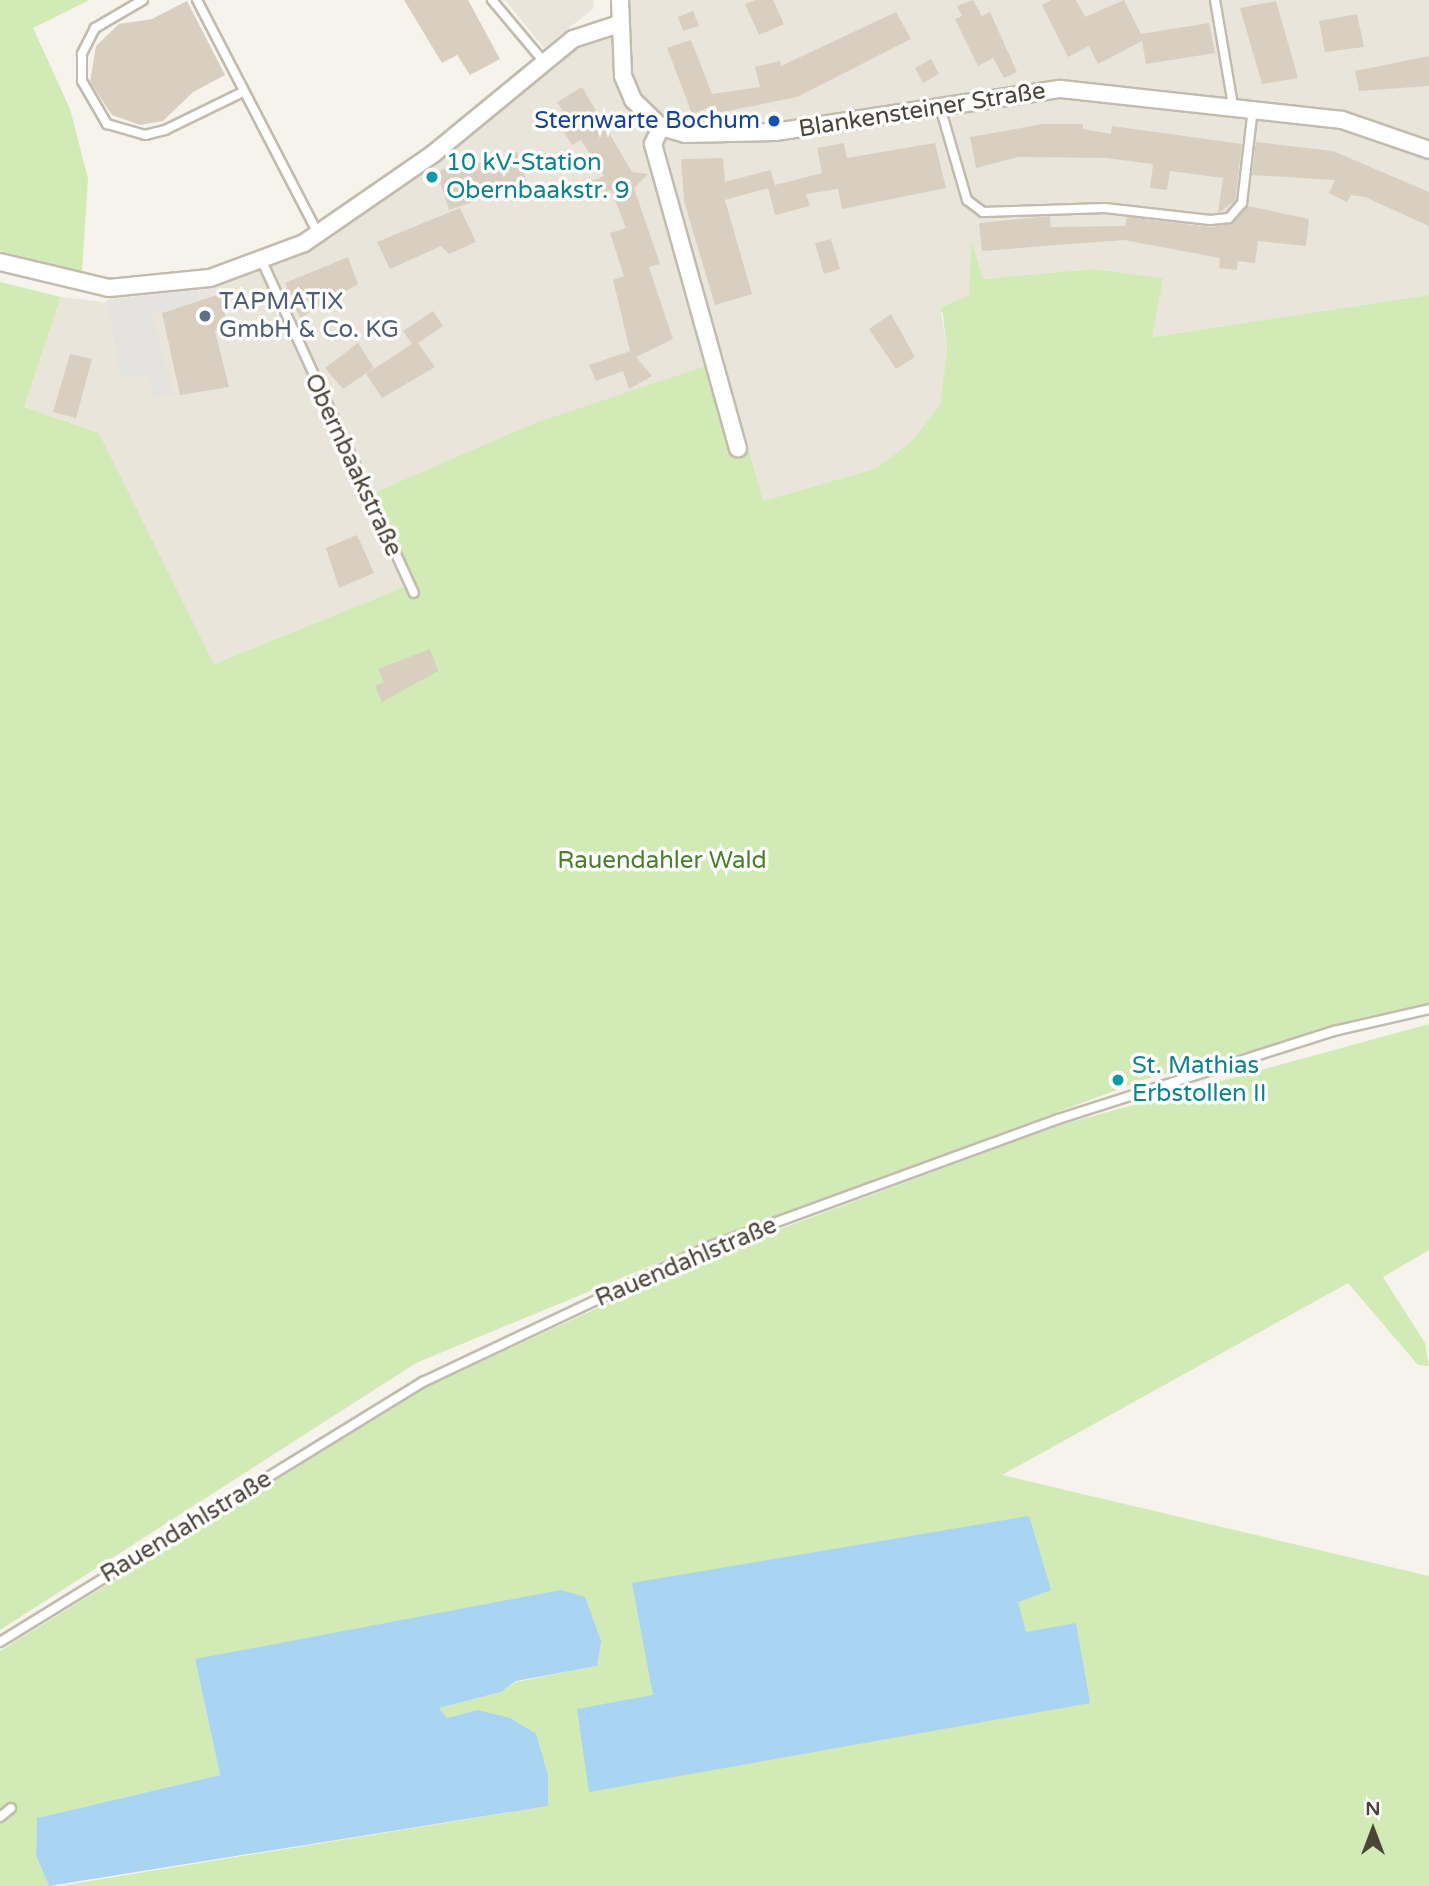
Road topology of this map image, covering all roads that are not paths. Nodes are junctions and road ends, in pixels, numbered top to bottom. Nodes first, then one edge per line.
1 (143, 0) edge
2 (197, 0) edge
3 (492, 0) edge
4 (620, 0) edge
5 (1215, 0) edge
6 (619, 24) junction
7 (544, 62) junction
8 (243, 92) junction
9 (939, 104) junction
10 (1233, 105) junction
11 (1253, 108) junction
12 (661, 127) junction
13 (1429, 150) edge
14 (319, 235) junction
15 (261, 259) junction
16 (0, 262) edge
17 (738, 448) dead end
18 (414, 593) dead end
19 (1429, 1009) edge
20 (0, 1642) edge
21 (11, 1808) dead end
22 (0, 1817) edge

1 - 8 lane
2 - 8 lane
3 - 7 lane
4 - 6 street
5 - 10 lane
6 - 7 street
6 - 12 street
7 - 14 street
8 - 14 lane
9 - 10 street, Blankensteiner Straße
9 - 11 lane
9 - 12 street, Blankensteiner Straße
10 - 11 street, Blankensteiner Straße
11 - 13 street, Blankensteiner Straße
12 - 17 street
14 - 15 street
15 - 16 street
15 - 18 lane, Obernbaakstraße
19 - 20 lane, Rauendahlstraße
21 - 22 lane

